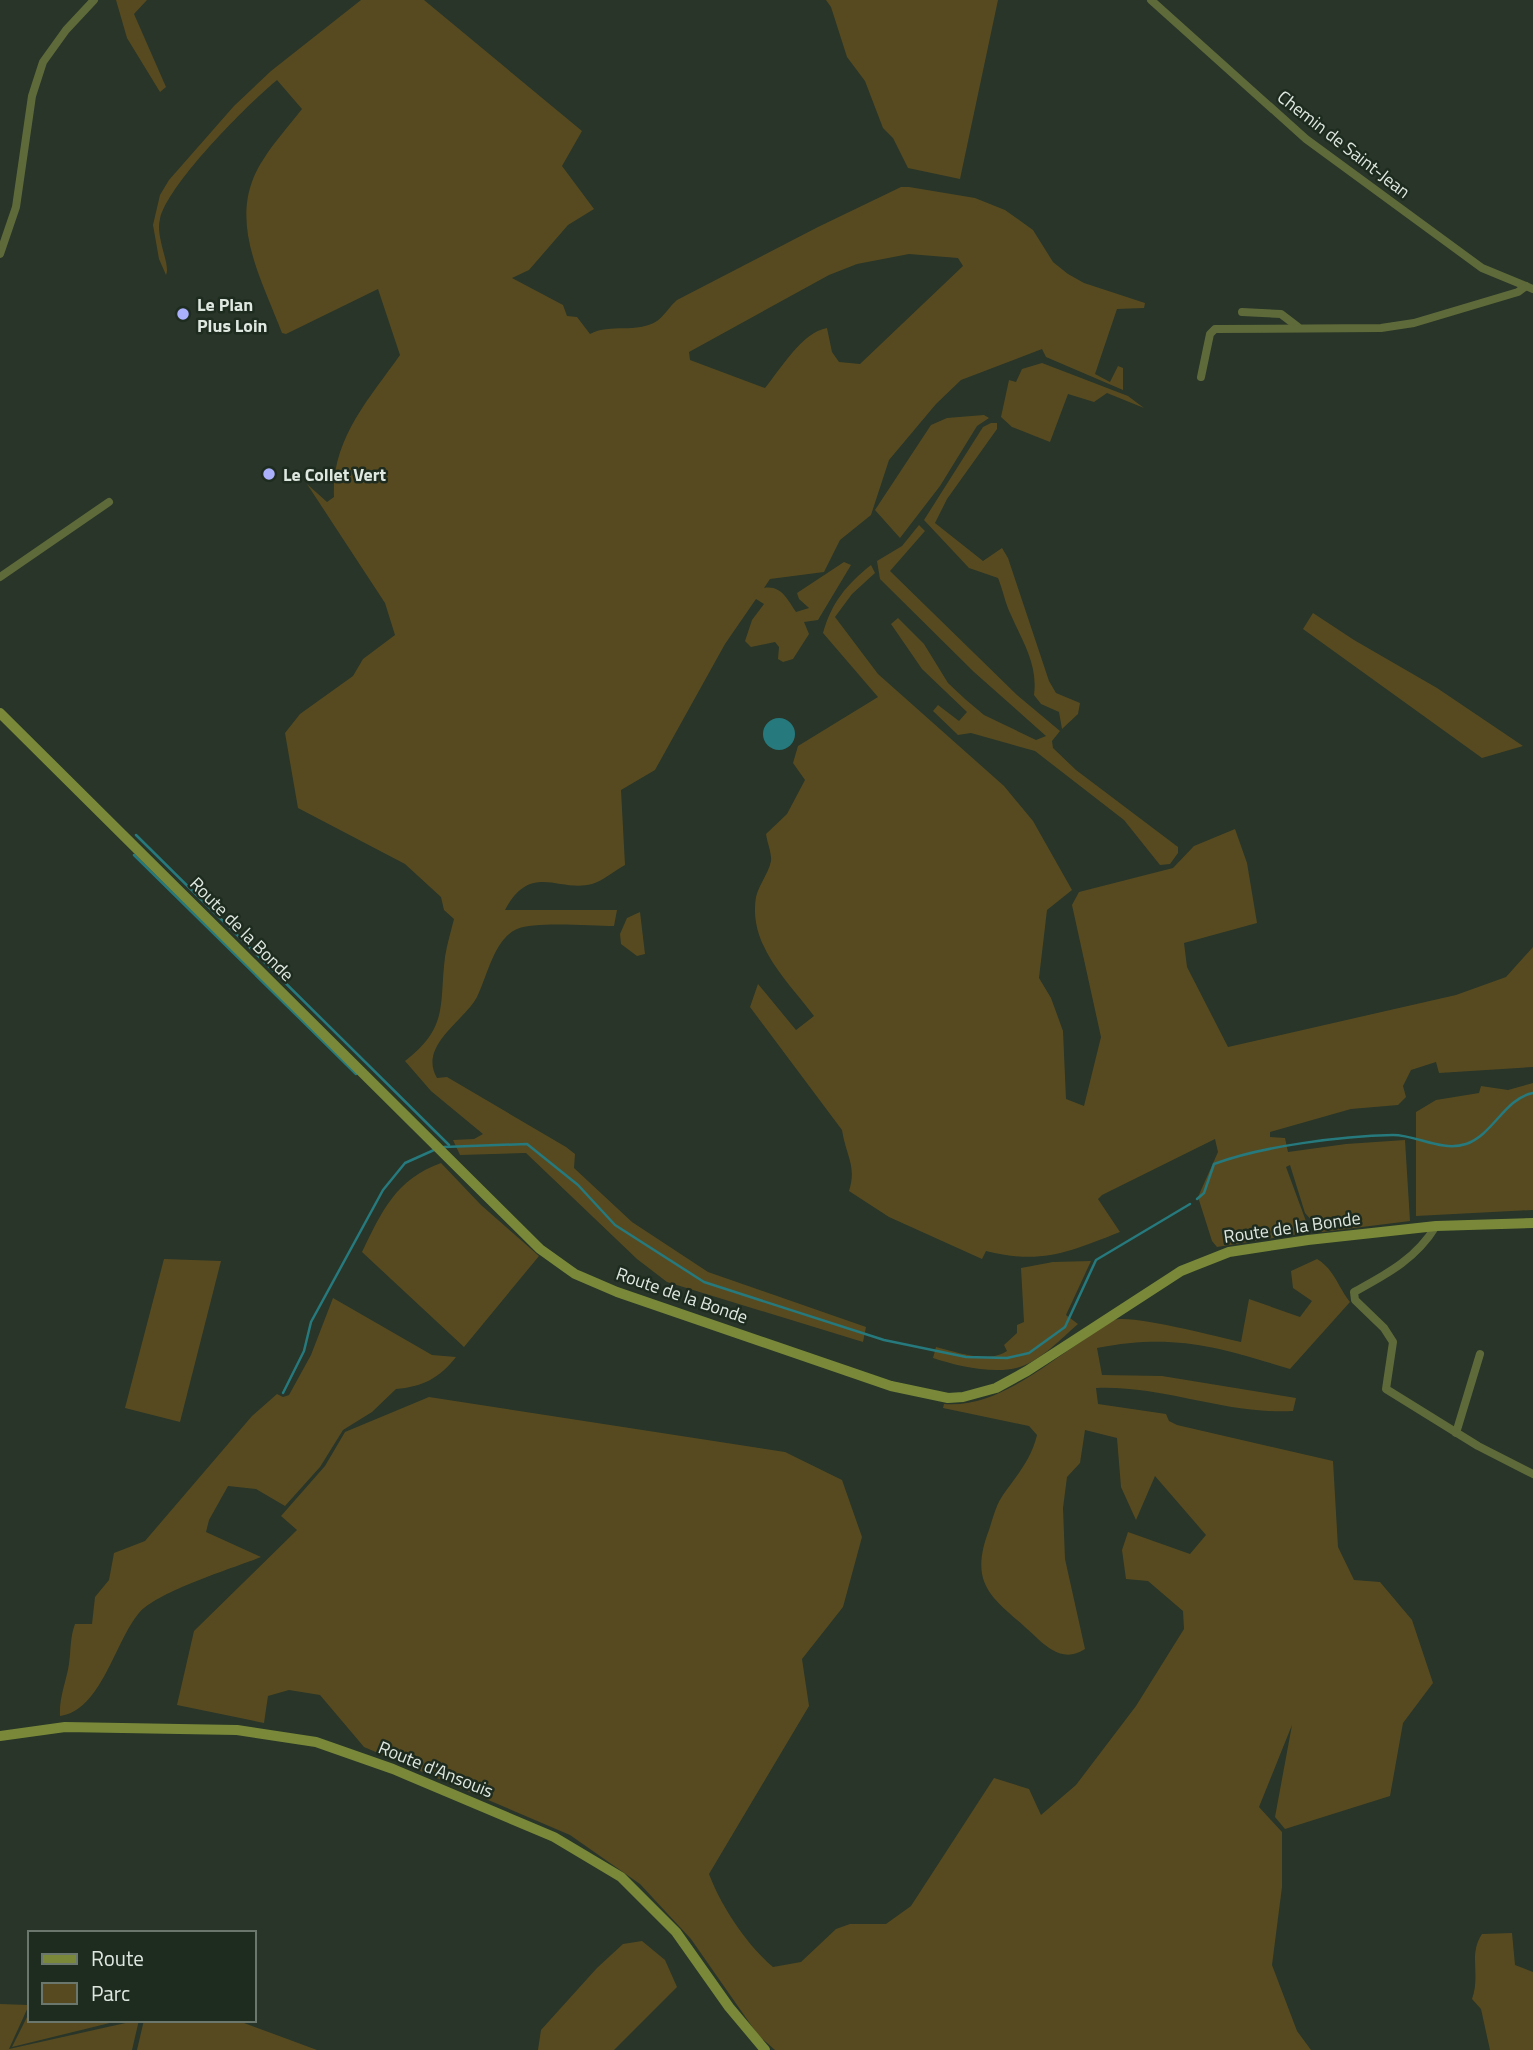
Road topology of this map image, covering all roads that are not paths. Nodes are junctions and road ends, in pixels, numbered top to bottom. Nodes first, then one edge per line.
1 (94, 0) edge
2 (1151, 0) edge
3 (0, 254) edge
4 (1529, 288) edge
5 (1242, 312) dead end
6 (1298, 327) junction
7 (1201, 377) dead end
8 (109, 502) dead end
9 (0, 577) edge
10 (0, 713) edge
11 (1533, 1223) edge
12 (1436, 1226) junction
13 (1480, 1354) dead end
14 (1456, 1433) junction
15 (1533, 1474) edge
16 (0, 1736) edge
17 (765, 2050) edge

1 - 3 street
2 - 4 street, Chemin de Saint-Jean
4 - 6 street
5 - 6 street
6 - 7 street
8 - 9 street
10 - 12 main road, Route de la Bonde
11 - 12 main road, Route de la Bonde
12 - 14 street
13 - 14 street
14 - 15 street
16 - 17 main road, Route d'Ansouis

